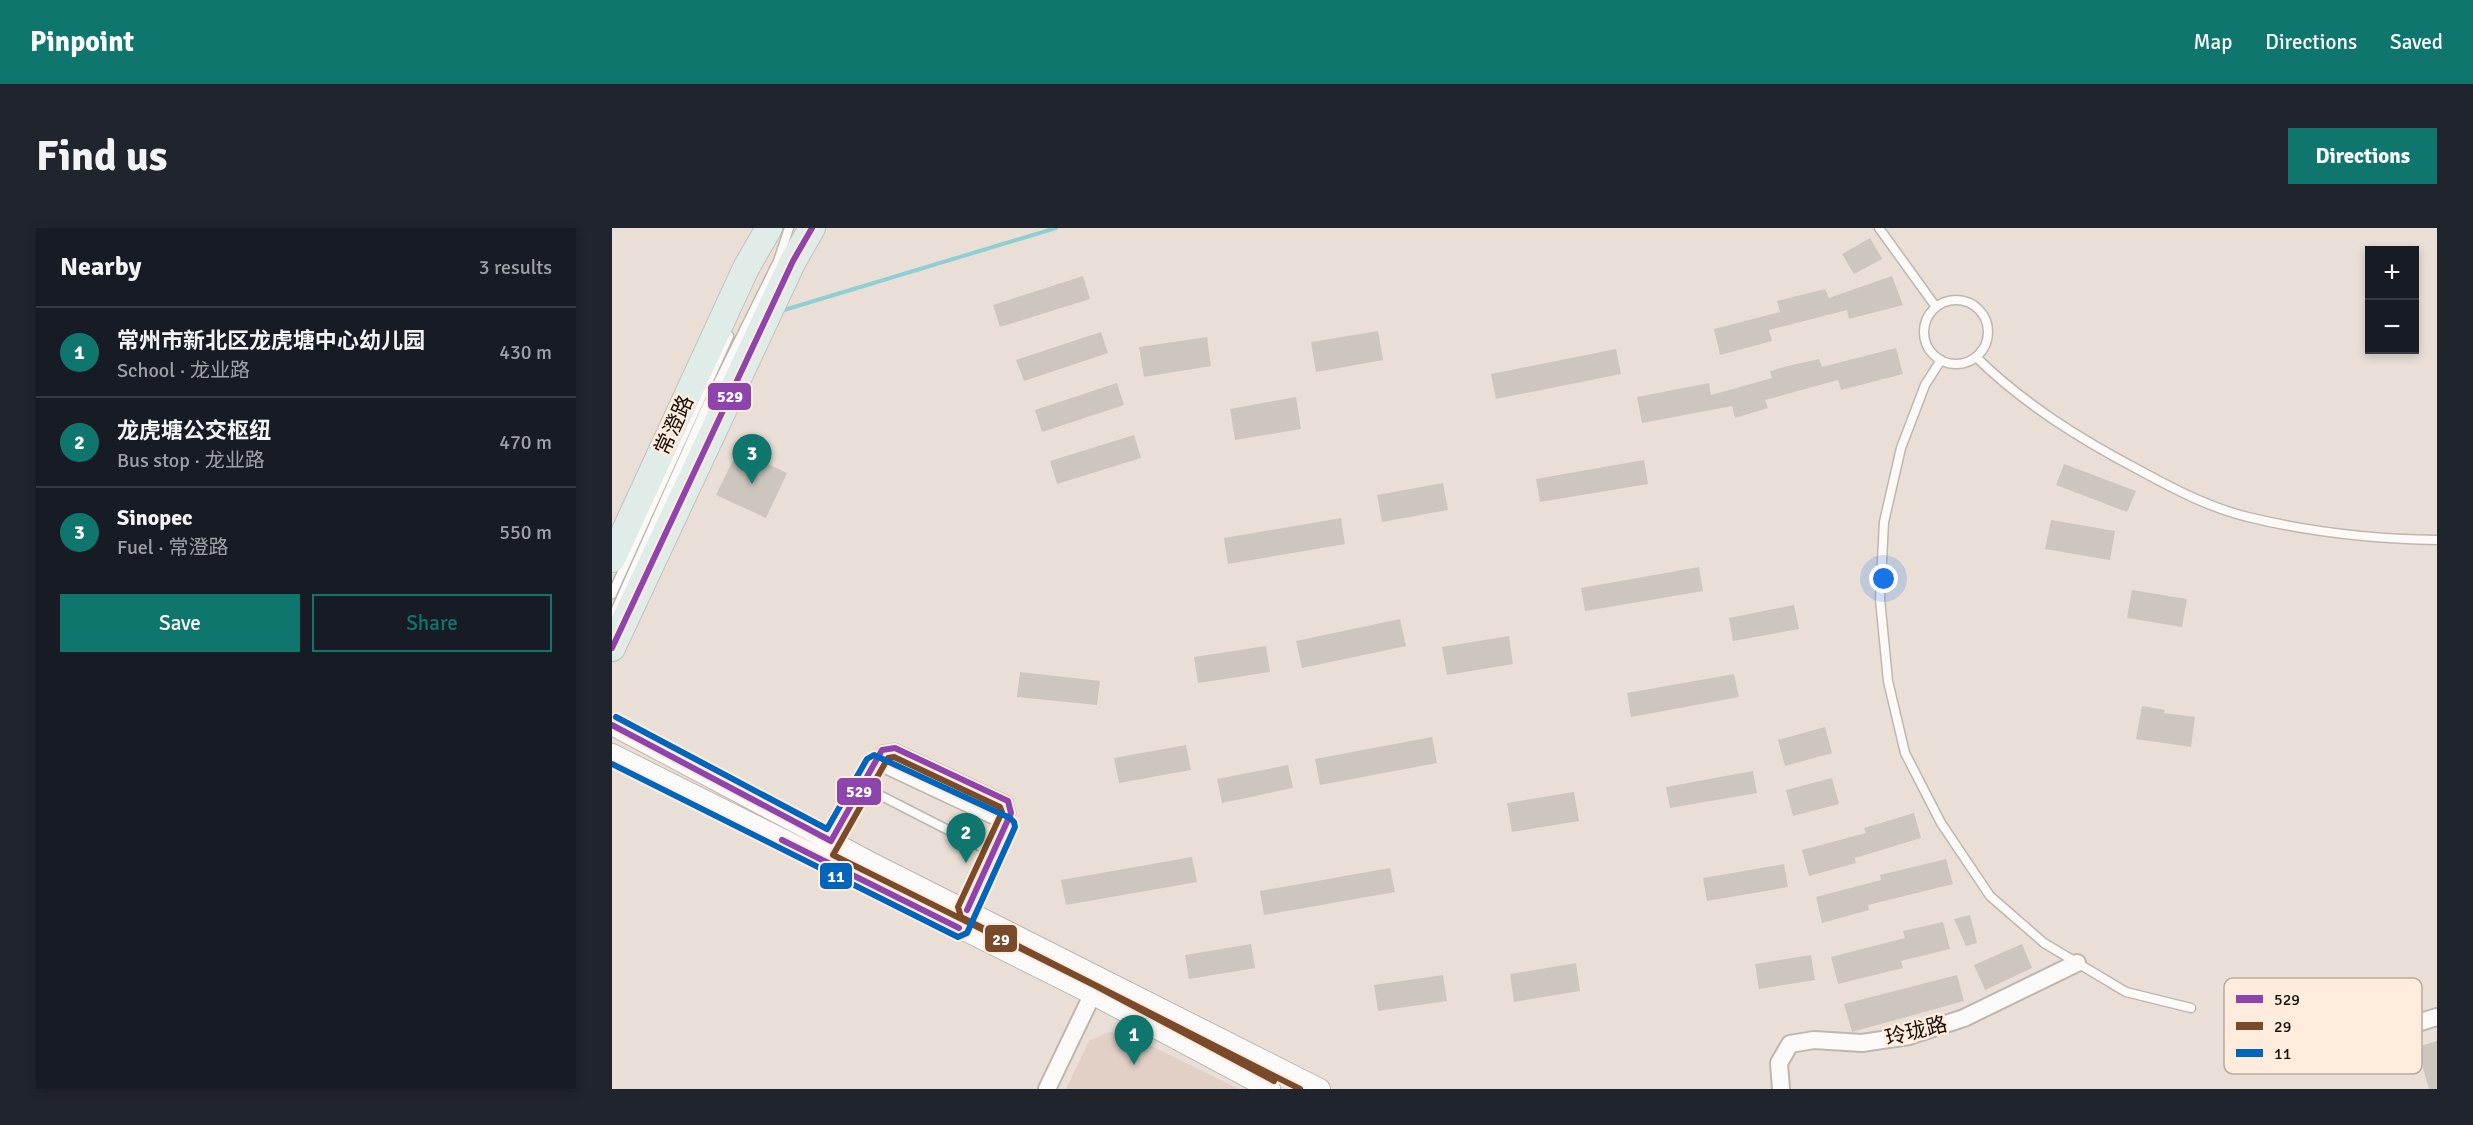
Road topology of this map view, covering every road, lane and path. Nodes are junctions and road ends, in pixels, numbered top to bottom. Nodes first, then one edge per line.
1 (789, 228) edge
2 (812, 228) edge
3 (1879, 228) edge
4 (767, 236) edge
5 (1936, 307) junction
6 (732, 328) dead end
7 (1976, 357) junction
8 (1941, 360) junction
9 (2437, 540) edge
10 (612, 559) edge
11 (612, 594) edge
12 (612, 618) edge
13 (612, 648) edge
14 (612, 725) edge
15 (612, 754) edge
16 (874, 764) junction
17 (862, 786) junction
18 (1006, 826) junction
19 (831, 841) junction
20 (993, 853) junction
21 (821, 859) junction
22 (963, 919) junction
23 (2077, 963) junction
24 (1097, 986) junction
25 (2191, 1008) dead end
26 (2437, 1017) edge
27 (2422, 1021) edge
28 (1047, 1089) edge
29 (1270, 1089) edge
30 (1320, 1089) edge
31 (1781, 1089) edge

1 - 12 lane
2 - 13 main road, 常澄路
3 - 5 lane
4 - 10 main road, 常澄路
5 - 7 lane
5 - 8 lane
6 - 11 lane
7 - 8 lane
7 - 9 lane
8 - 23 lane
14 - 19 street
15 - 21 street
16 - 17 lane
16 - 18 lane
16 - 18 lane
17 - 19 lane
17 - 20 lane
18 - 20 lane
19 - 21 lane
19 - 22 street
20 - 22 lane
21 - 22 street
22 - 24 street
23 - 25 lane
23 - 31 street, 玲珑路
24 - 28 street
24 - 29 street
24 - 30 street
26 - 27 street

